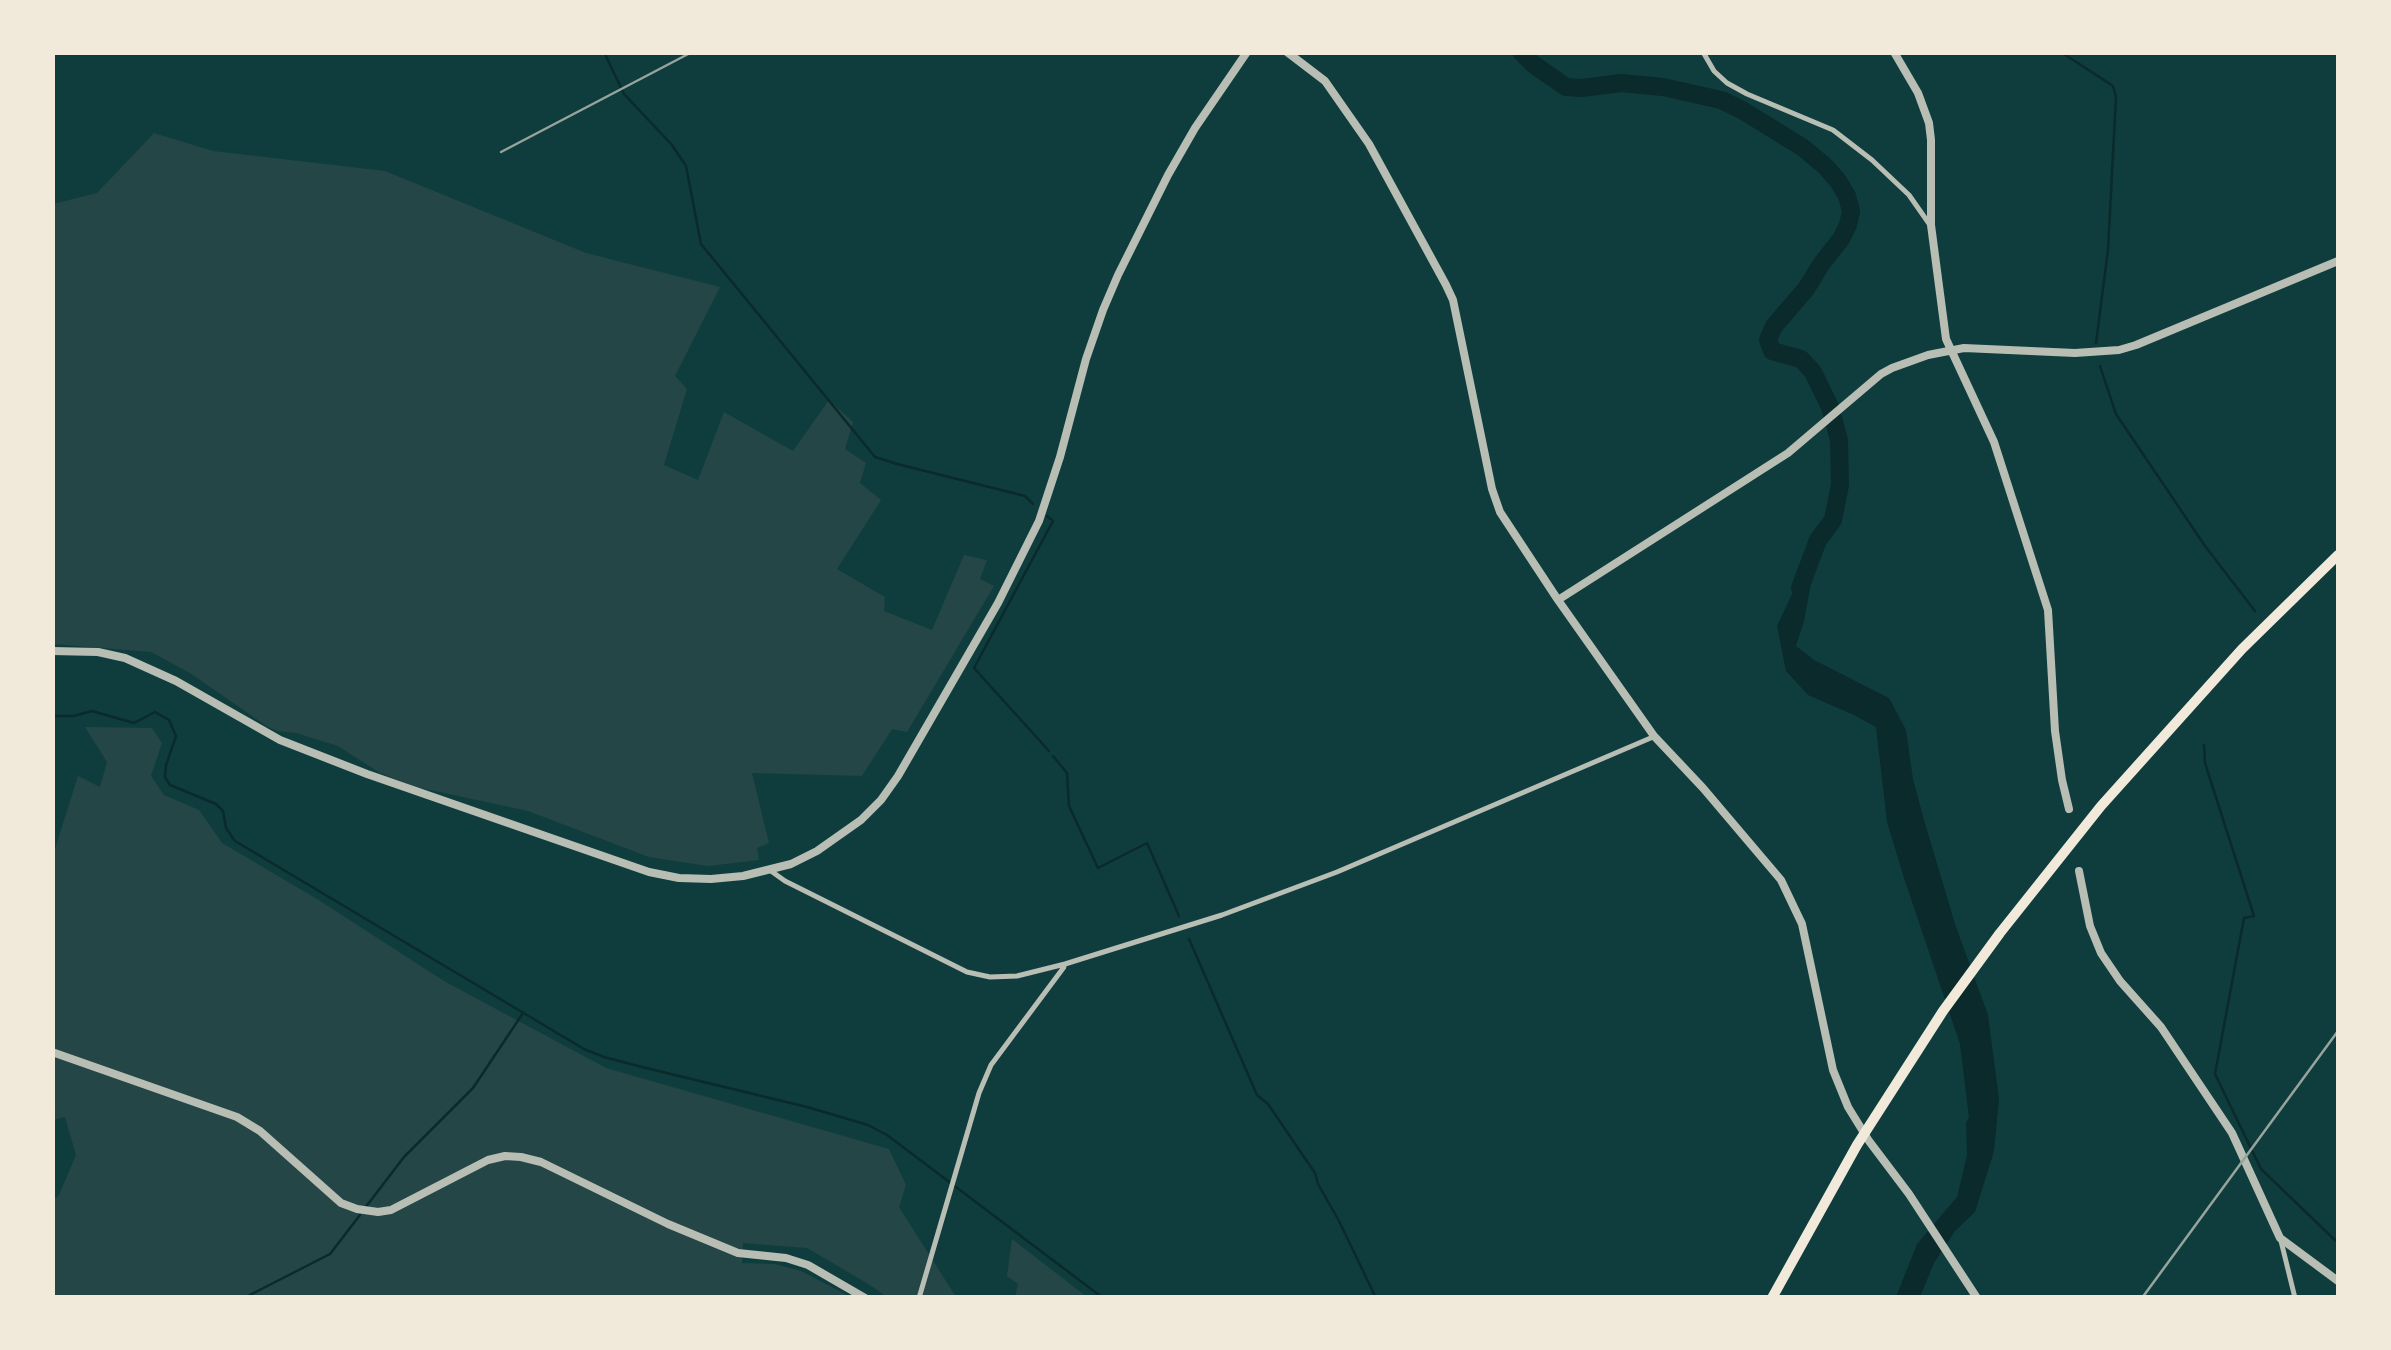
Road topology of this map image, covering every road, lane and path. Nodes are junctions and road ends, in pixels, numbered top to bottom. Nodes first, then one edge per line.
1 (1247, 52) edge
2 (1287, 52) edge
3 (1703, 52) edge
4 (1894, 52) edge
5 (1930, 225) junction
6 (2338, 261) edge
7 (1952, 351) junction
8 (2338, 555) edge
9 (1558, 600) junction
10 (52, 650) edge
11 (1654, 736) junction
12 (2069, 809) dead end
13 (771, 871) junction
14 (2079, 871) dead end
15 (1065, 964) junction
16 (52, 1052) edge
17 (2280, 1238) junction
18 (2338, 1280) edge
19 (865, 1298) edge
20 (919, 1298) edge
21 (1772, 1298) edge
22 (1977, 1298) edge
23 (2294, 1298) edge

1 - 13 street
2 - 9 street
3 - 5 street
4 - 5 street
5 - 7 street
6 - 7 street
7 - 9 street
7 - 12 street
8 - 21 highway
9 - 11 street
10 - 13 street
11 - 15 street
11 - 22 street
13 - 15 street
14 - 17 street
15 - 20 street
16 - 19 street
17 - 18 street
17 - 23 street

